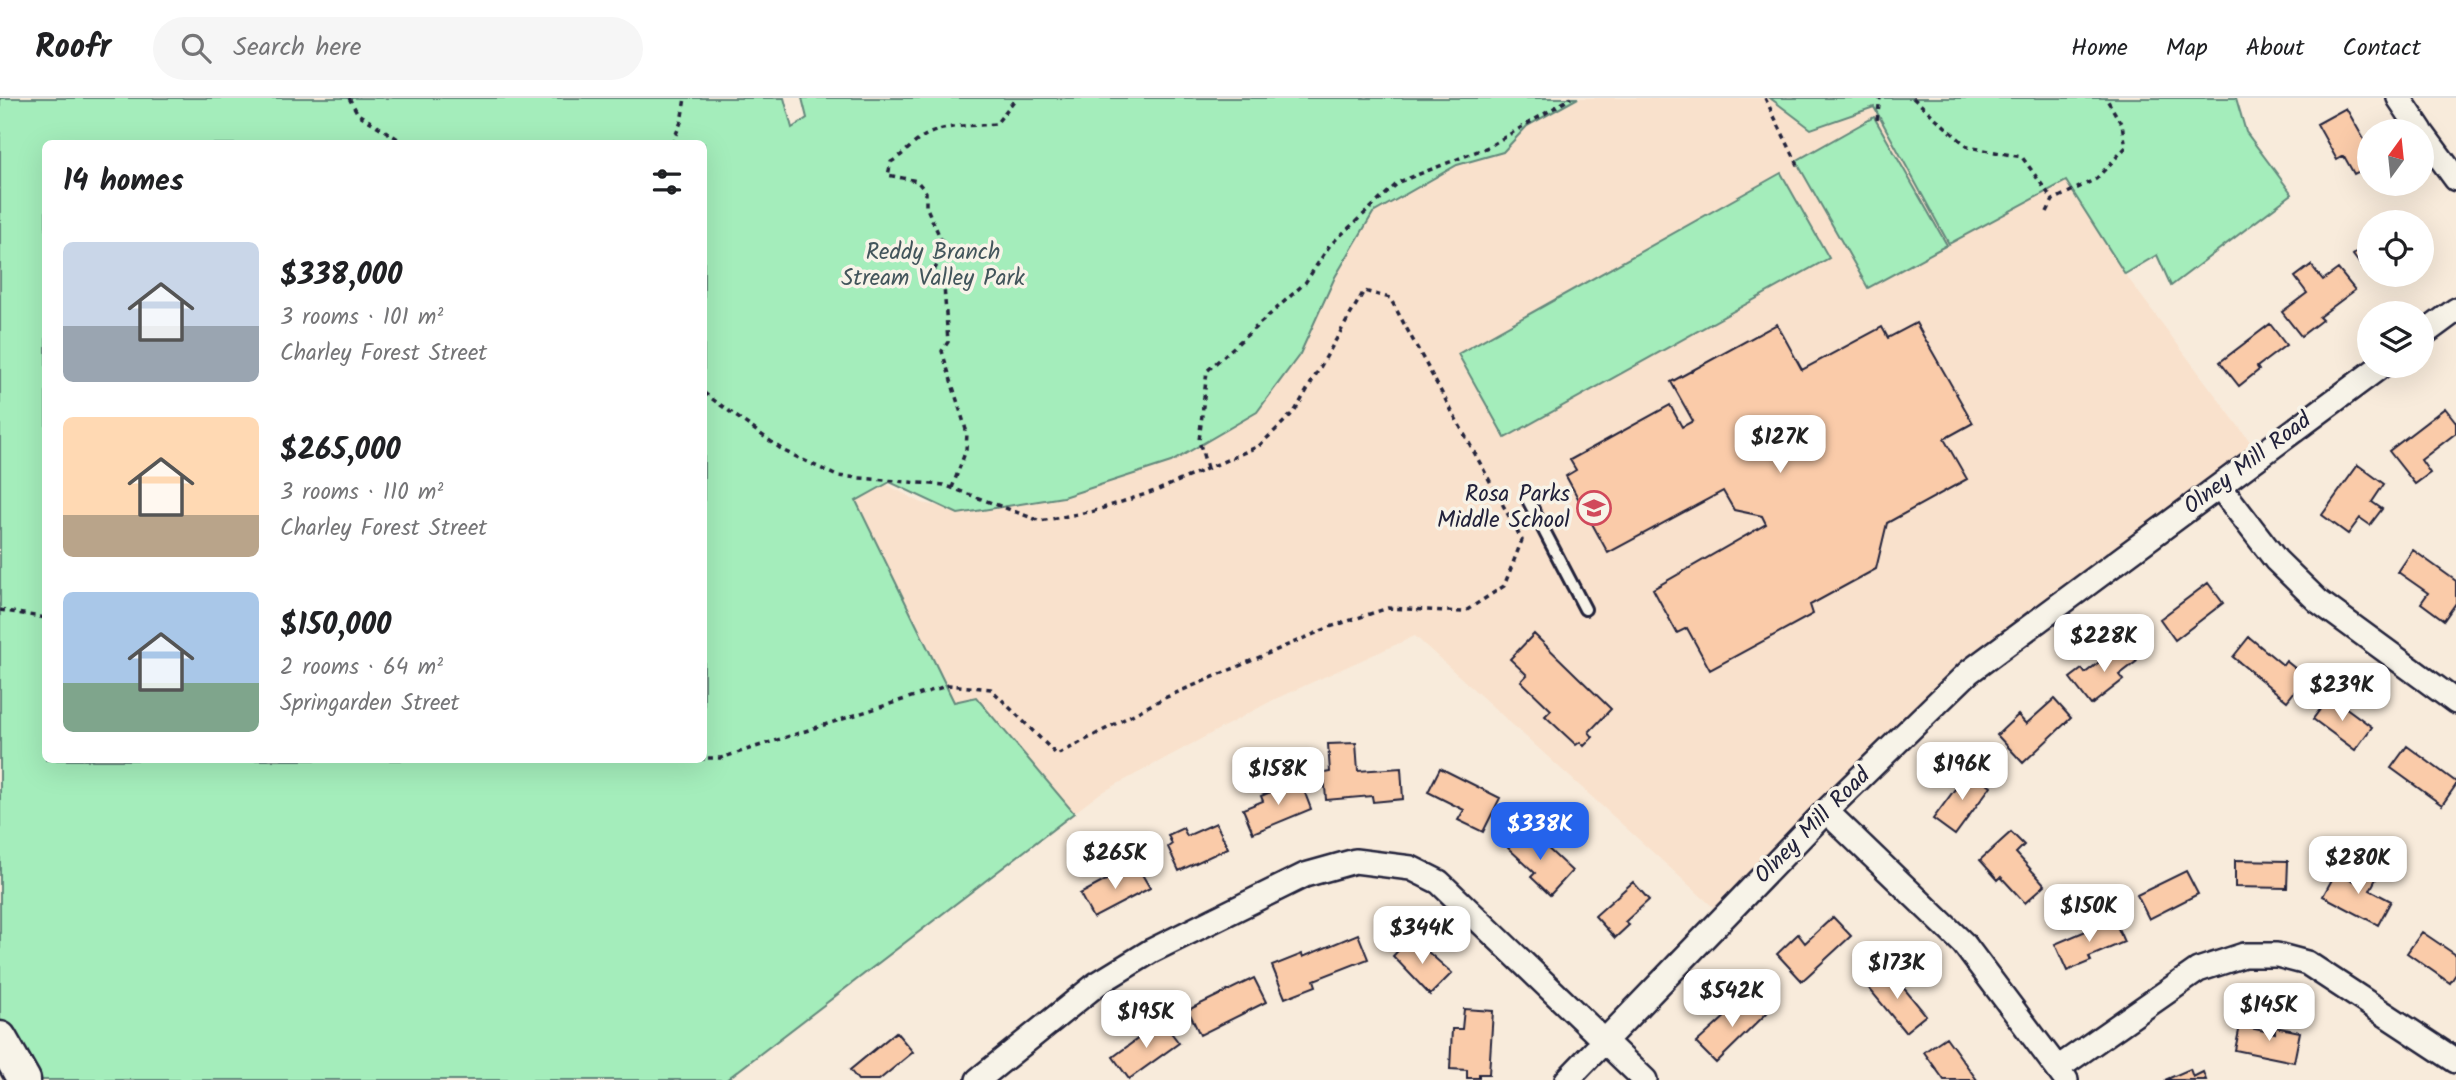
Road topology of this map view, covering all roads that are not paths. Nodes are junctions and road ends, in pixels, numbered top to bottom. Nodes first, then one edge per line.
1 (2399, 98) edge
2 (2413, 119) edge
3 (2434, 149) edge
4 (2456, 179) edge
5 (2456, 310) edge
6 (2434, 326) edge
7 (2365, 378) edge
8 (2220, 486) junction
9 (1527, 498) dead end
10 (1586, 609) dead end
11 (2456, 702) edge
12 (1826, 811) junction
13 (0, 1038) edge
14 (1605, 1041) junction
15 (2456, 1061) edge
16 (2062, 1074) edge
17 (24, 1080) edge
18 (978, 1080) edge
19 (1567, 1080) edge
20 (1645, 1080) edge

1 - 2 street
3 - 4 street
5 - 6 street
7 - 8 street, Olney Mill Road
8 - 11 street
8 - 12 street, Olney Mill Road
9 - 10 lane
12 - 14 street, Olney Mill Road
12 - 16 street
13 - 17 main road
14 - 18 street
14 - 19 street, Olney Mill Road
14 - 20 street
15 - 16 street

